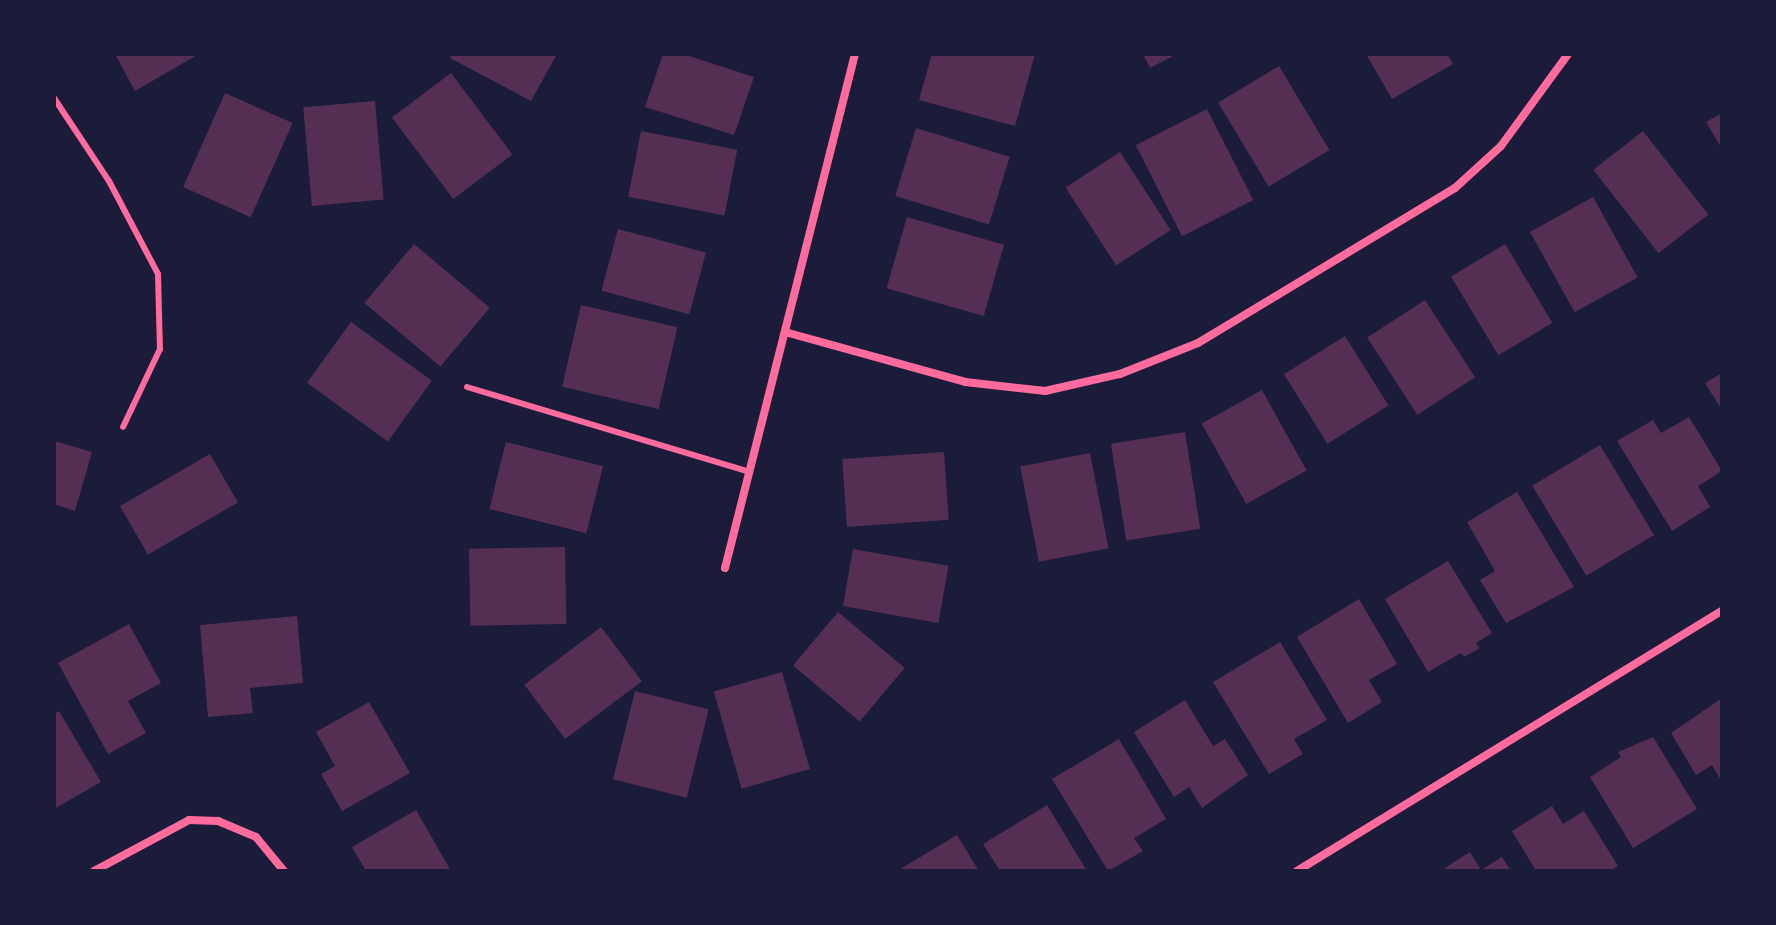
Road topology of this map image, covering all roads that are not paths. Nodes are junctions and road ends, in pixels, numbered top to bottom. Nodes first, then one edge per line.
1 (855, 54) edge
2 (1568, 54) edge
3 (54, 98) edge
4 (785, 332) junction
5 (467, 387) dead end
6 (123, 427) dead end
7 (750, 472) junction
8 (725, 568) dead end
9 (1722, 611) edge
10 (94, 871) edge
11 (284, 871) edge
12 (1297, 871) edge

1 - 4 street
2 - 4 street
3 - 6 lane
4 - 7 street
5 - 7 lane
7 - 8 street
9 - 12 street
10 - 11 street

